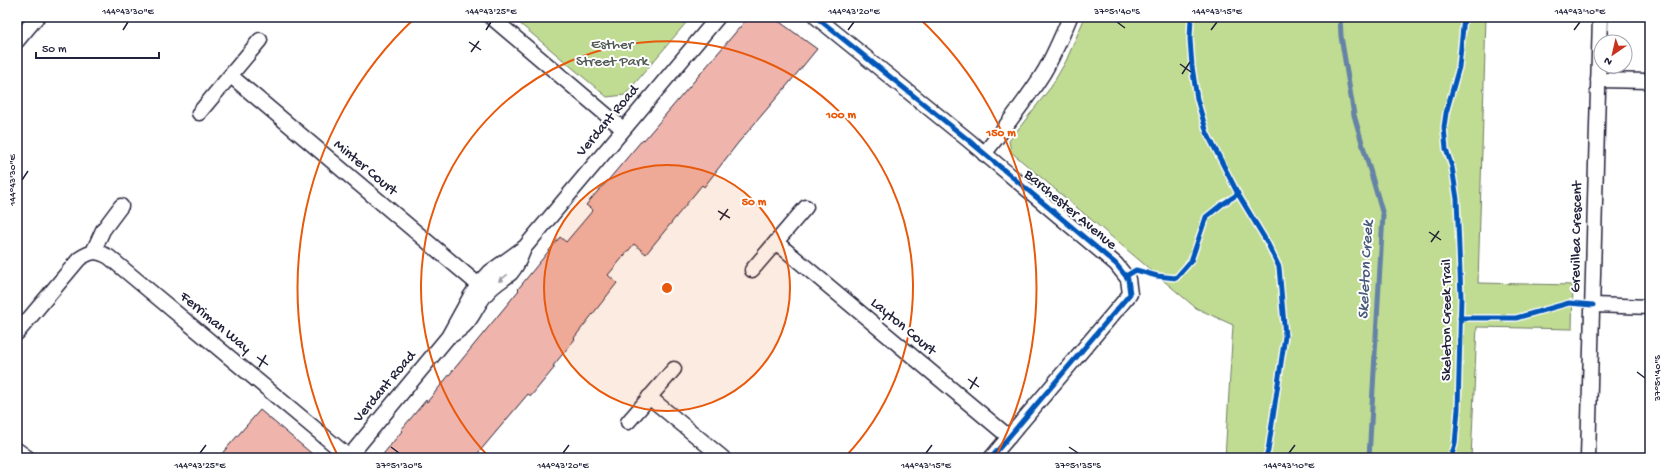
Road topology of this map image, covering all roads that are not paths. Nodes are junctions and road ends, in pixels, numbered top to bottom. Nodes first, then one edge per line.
1 (37, 17) edge
2 (491, 17) edge
3 (718, 17) edge
4 (816, 17) edge
5 (1070, 17) edge
6 (1600, 17) edge
7 (260, 40) dead end
8 (17, 41) edge
9 (231, 76) junction
10 (1598, 80) junction
11 (1650, 81) edge
12 (199, 113) dead end
13 (623, 129) junction
14 (984, 154) junction
15 (121, 206) dead end
16 (806, 207) dead end
17 (776, 243) junction
18 (93, 252) junction
19 (752, 270) dead end
20 (482, 289) junction
21 (1593, 305) junction
22 (1650, 307) edge
23 (17, 333) edge
24 (674, 369) dead end
25 (649, 397) junction
26 (628, 422) dead end
27 (1008, 437) junction
28 (348, 457) edge
29 (723, 458) edge
30 (991, 458) edge
31 (1588, 458) edge

1 - 8 street
2 - 13 street
3 - 13 street, Verdant Road
4 - 14 street, Barchester Avenue
5 - 14 street
6 - 10 street, Grevillea Crescent
7 - 9 street
9 - 12 street
9 - 20 street, Minter Court
10 - 11 street
10 - 21 street, Grevillea Crescent
13 - 20 street, Verdant Road
14 - 27 street, Barchester Avenue
15 - 18 street
16 - 17 street
17 - 19 street
17 - 27 street, Layton Court
18 - 23 street
18 - 28 street, Ferriman Way
20 - 28 street, Verdant Road
21 - 22 street
21 - 31 street, Grevillea Crescent
24 - 25 street
25 - 26 street
25 - 29 street
27 - 30 street, Barchester Avenue

